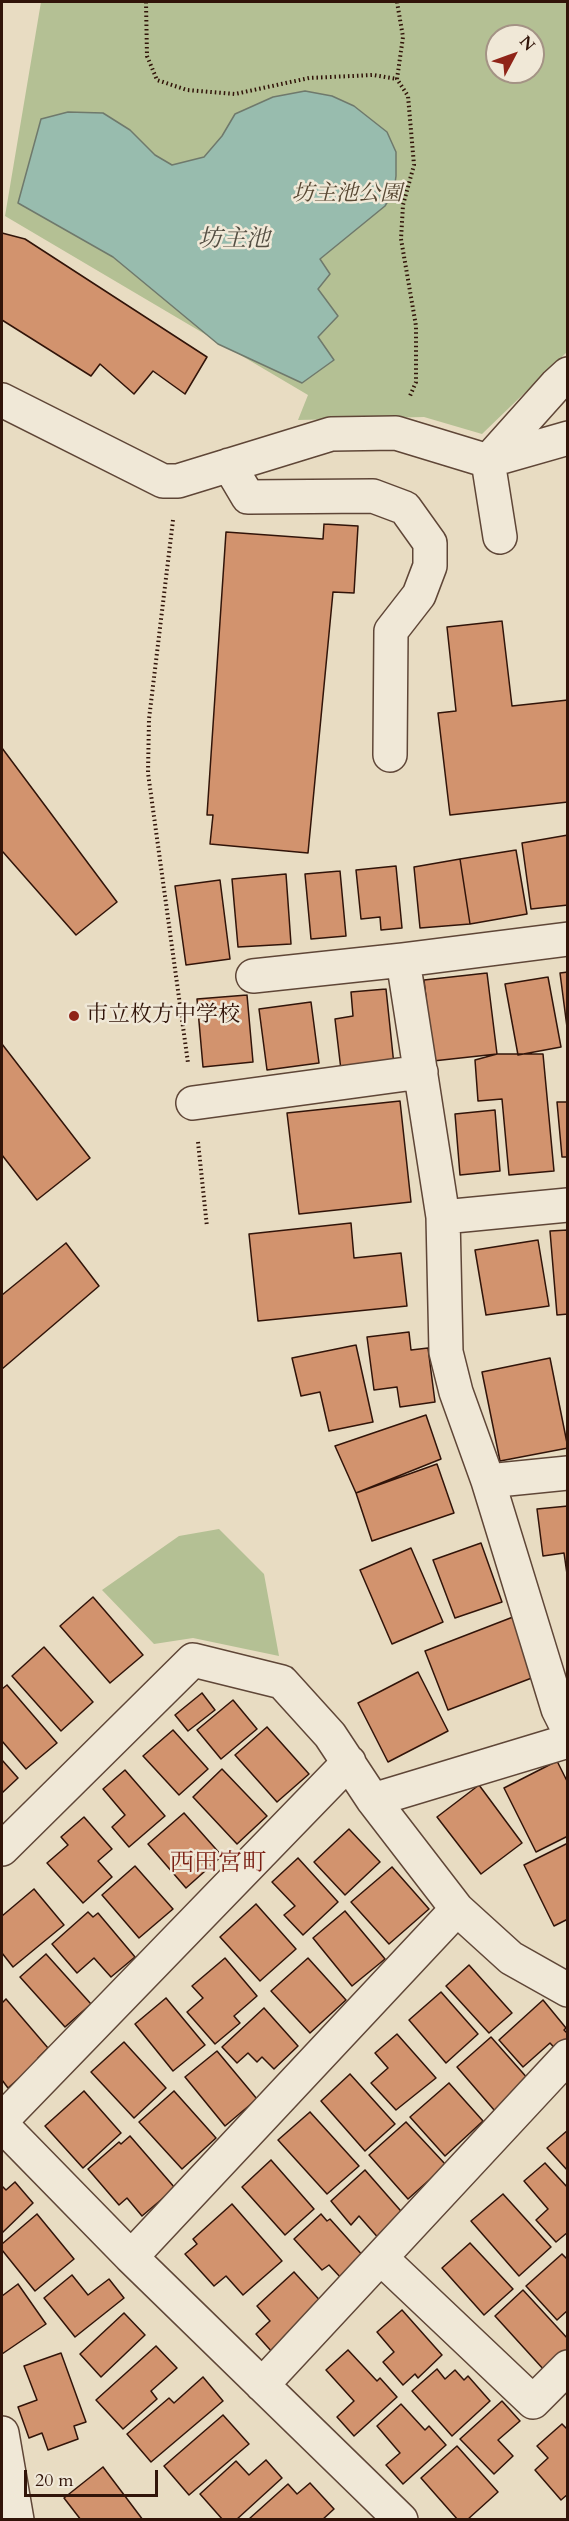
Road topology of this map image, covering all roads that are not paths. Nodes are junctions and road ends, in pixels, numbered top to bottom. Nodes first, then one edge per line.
1 (567, 374) edge
2 (2, 400) edge
3 (567, 438) edge
4 (488, 461) junction
5 (229, 465) junction
6 (500, 537) dead end
7 (390, 755) dead end
8 (567, 939) edge
9 (403, 960) junction
10 (253, 976) dead end
11 (421, 1072) junction
12 (194, 1103) road end
13 (567, 1205) edge
14 (443, 1217) junction
15 (567, 1473) edge
16 (488, 1482) junction
17 (567, 1729) edge
18 (567, 1741) edge
19 (349, 1762) junction
20 (373, 1800) junction
21 (2, 1849) edge
22 (457, 1909) junction
23 (567, 1990) edge
24 (567, 2056) edge
25 (2, 2122) edge
26 (131, 2257) junction
27 (381, 2258) junction
28 (567, 2367) edge
29 (262, 2385) junction
30 (2, 2433) edge
31 (17, 2520) edge
32 (401, 2520) edge

1 - 4 street
2 - 5 street
3 - 4 street
4 - 5 street
4 - 6 street
5 - 7 street
8 - 9 street
9 - 10 street
9 - 11 street
11 - 12 street
11 - 14 street
13 - 14 street
14 - 16 street
15 - 16 street
16 - 17 street
18 - 20 street
19 - 20 street
19 - 21 street
19 - 25 street
20 - 22 street
22 - 23 street
22 - 26 street
24 - 27 street
25 - 26 street
26 - 29 street
27 - 28 street
27 - 29 street
29 - 32 street
30 - 31 street

